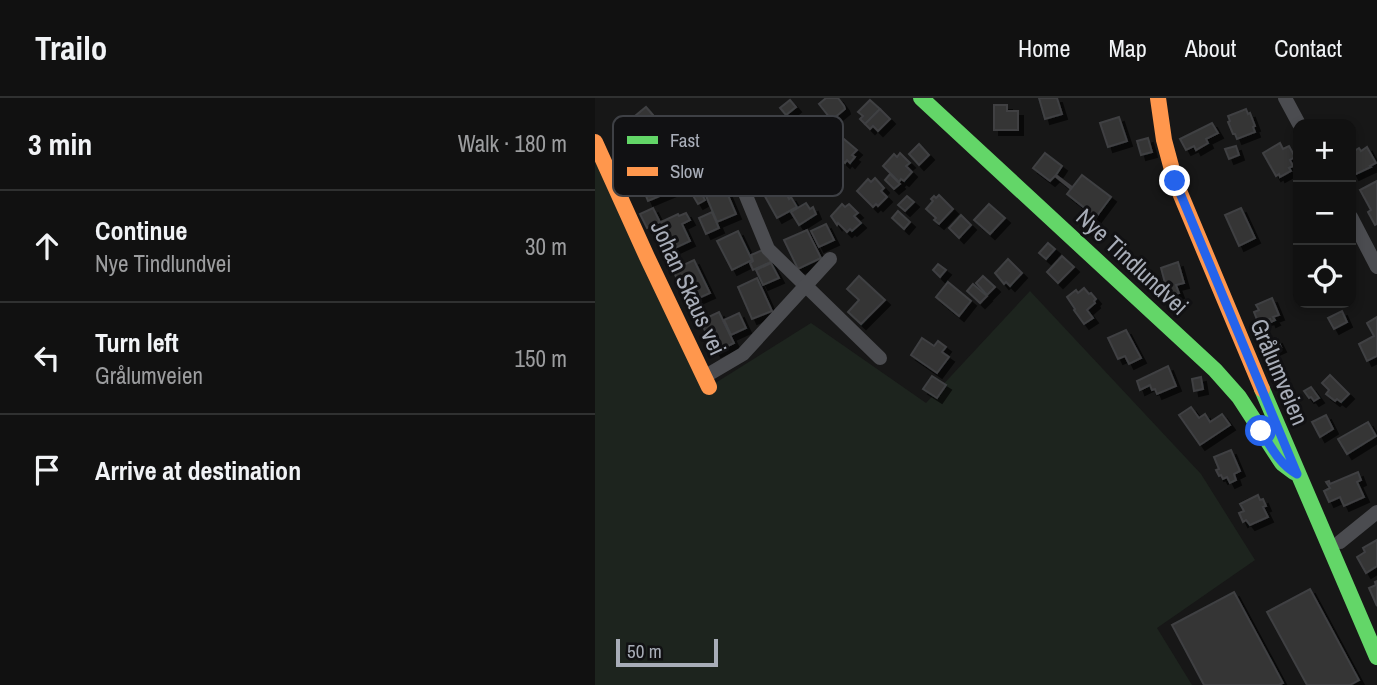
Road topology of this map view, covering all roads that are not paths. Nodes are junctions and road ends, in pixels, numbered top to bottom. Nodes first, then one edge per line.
1 (921, 98) edge
2 (1158, 98) edge
3 (1285, 98) edge
4 (1296, 119) edge
5 (595, 142) edge
6 (613, 182) edge
7 (619, 196) edge
8 (746, 196) edge
9 (1356, 227) edge
10 (830, 259) dead end
11 (1377, 267) edge
12 (805, 286) junction
13 (880, 358) dead end
14 (707, 382) joint
15 (1297, 474) junction
16 (1377, 512) edge
17 (1340, 542) dead end
18 (1377, 657) edge

1 - 15 street, Nye Tindlundvei
2 - 15 street, Grålumveien
3 - 4 street
5 - 6 street, Johan Skaus vei
7 - 14 street, Johan Skaus vei
8 - 12 street
9 - 11 street
10 - 12 street, Johan Skaus vei
12 - 13 street
12 - 14 street, Johan Skaus vei
15 - 18 street, Grålumveien
16 - 17 street

